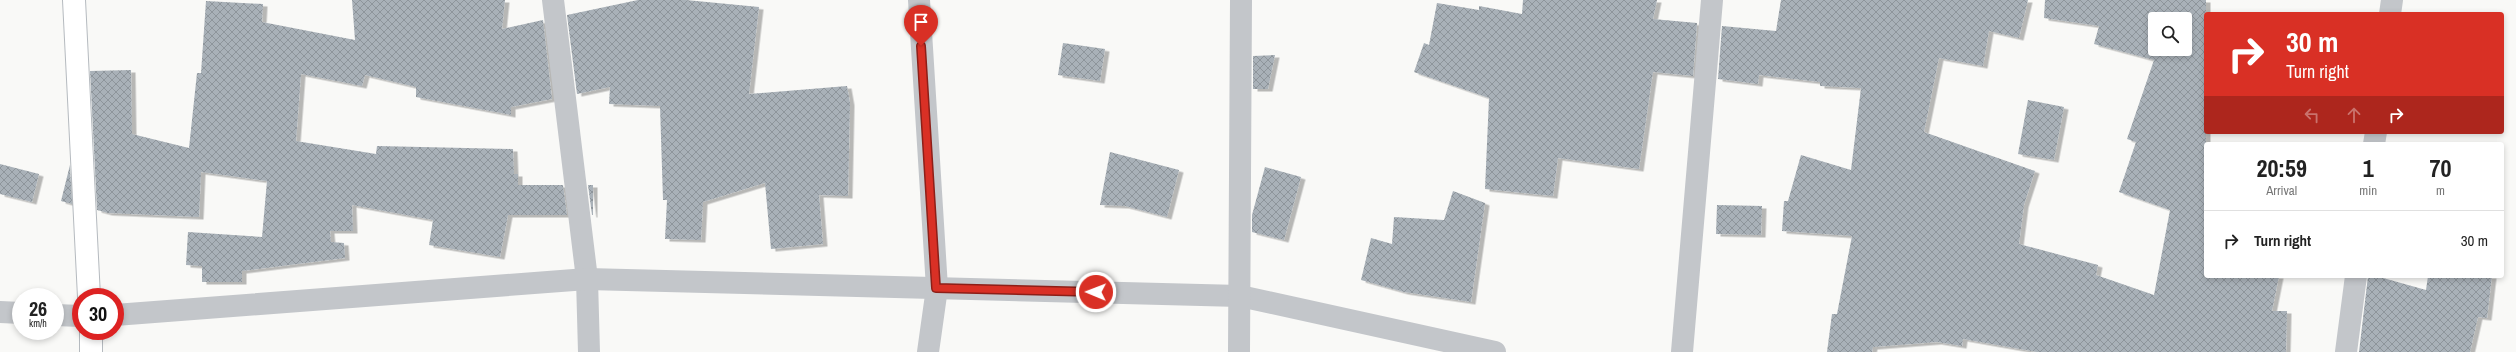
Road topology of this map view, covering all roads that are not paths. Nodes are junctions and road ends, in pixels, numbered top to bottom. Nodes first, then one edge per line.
1 (74, 0) edge
2 (553, 0) edge
3 (919, 0) edge
4 (1241, 0) edge
5 (1712, 0) edge
6 (2392, 0) edge
7 (2390, 12) edge
8 (2356, 278) edge
9 (587, 279) junction
10 (89, 288) edge
11 (936, 288) junction
12 (1240, 296) junction
13 (0, 312) edge
14 (12, 313) edge
15 (124, 314) edge
16 (91, 340) edge
17 (91, 352) edge
18 (589, 352) edge
19 (928, 352) edge
20 (1240, 352) edge
21 (1495, 352) edge
22 (1682, 352) edge
23 (2346, 352) edge

1 - 10 street
2 - 9 street
3 - 11 street
4 - 12 street
5 - 22 street
6 - 7 street
8 - 23 street
9 - 11 street
9 - 15 street
9 - 18 street
11 - 12 street
11 - 19 street
12 - 20 street
12 - 21 street
13 - 14 street
16 - 17 street

